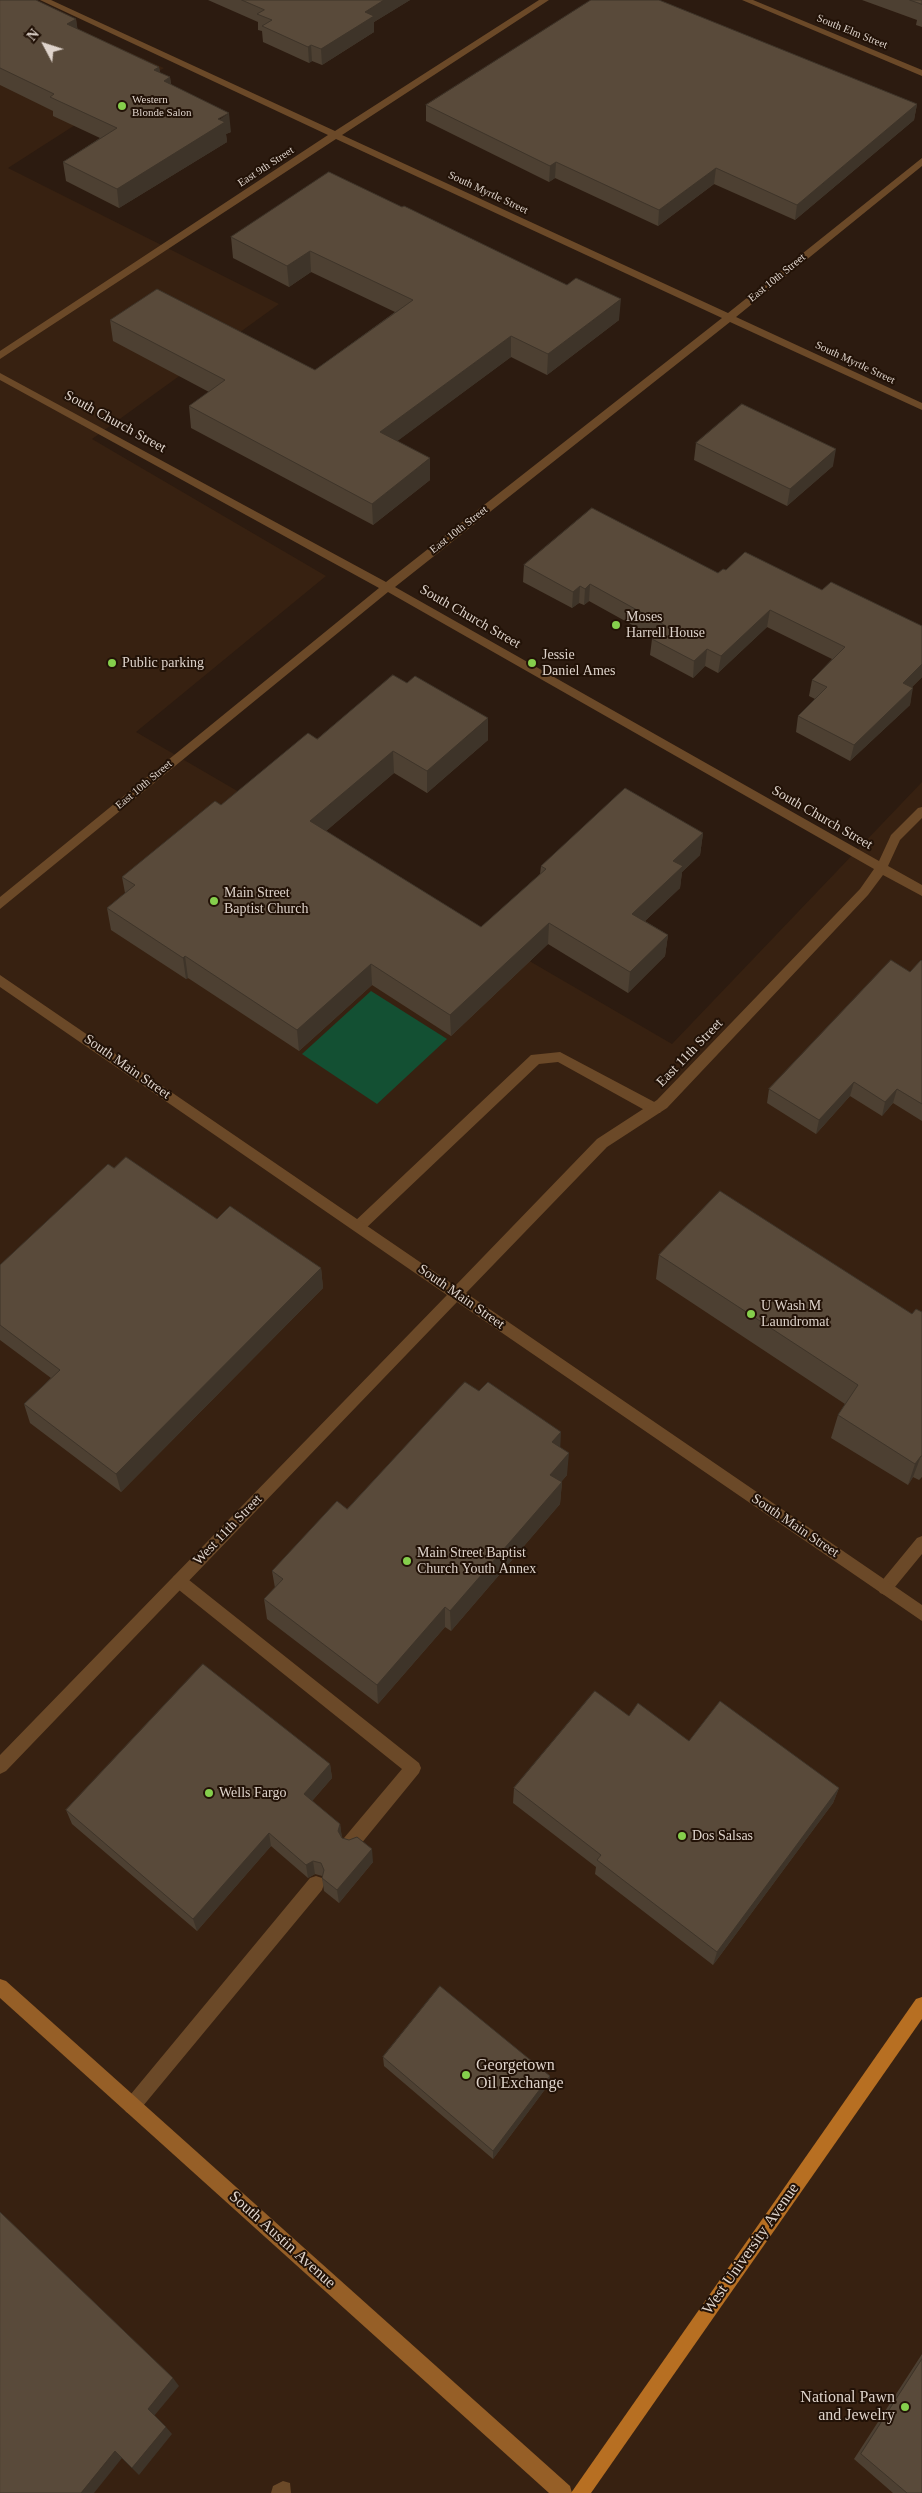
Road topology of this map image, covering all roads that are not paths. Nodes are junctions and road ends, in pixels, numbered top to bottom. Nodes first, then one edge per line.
1 (44, 0) edge
2 (545, 0) edge
3 (746, 0) edge
4 (922, 73) edge
5 (335, 135) junction
6 (922, 161) edge
7 (728, 318) junction
8 (0, 356) edge
9 (0, 376) edge
10 (922, 407) edge
11 (387, 587) junction
12 (922, 811) edge
13 (881, 869) junction
14 (922, 891) edge
15 (0, 904) edge
16 (0, 980) edge
17 (655, 1109) junction
18 (359, 1226) junction
19 (456, 1294) junction
20 (922, 1544) edge
21 (179, 1580) junction
22 (885, 1588) junction
23 (922, 1614) edge
24 (0, 1766) edge
25 (350, 1844) edge
26 (316, 1884) edge
27 (0, 1988) edge
28 (922, 2005) edge
29 (132, 2106) junction
30 (562, 2493) edge
31 (580, 2493) edge

1 - 5 street, South Myrtle Street
2 - 5 street, East 9th Street
3 - 4 street, South Elm Street
5 - 7 street, South Myrtle Street
5 - 8 street, East 9th Street
6 - 7 street, East 10th Street
7 - 10 street, South Myrtle Street
7 - 11 street, East 10th Street
9 - 11 street, South Church Street
11 - 13 street, South Church Street
11 - 15 street, East 10th Street
12 - 13 street, East 11th Street
13 - 14 street, South Church Street
13 - 17 street, East 11th Street
16 - 18 street, South Main Street
17 - 18 street
17 - 19 street, East 11th Street
18 - 19 street, South Main Street
19 - 21 street, West 11th Street
19 - 22 street, South Main Street
20 - 22 street
21 - 24 street, West 11th Street
21 - 25 street
22 - 23 street, South Main Street
26 - 29 street
27 - 29 main road, South Austin Avenue
28 - 31 main road, West University Avenue
29 - 30 main road, South Austin Avenue

